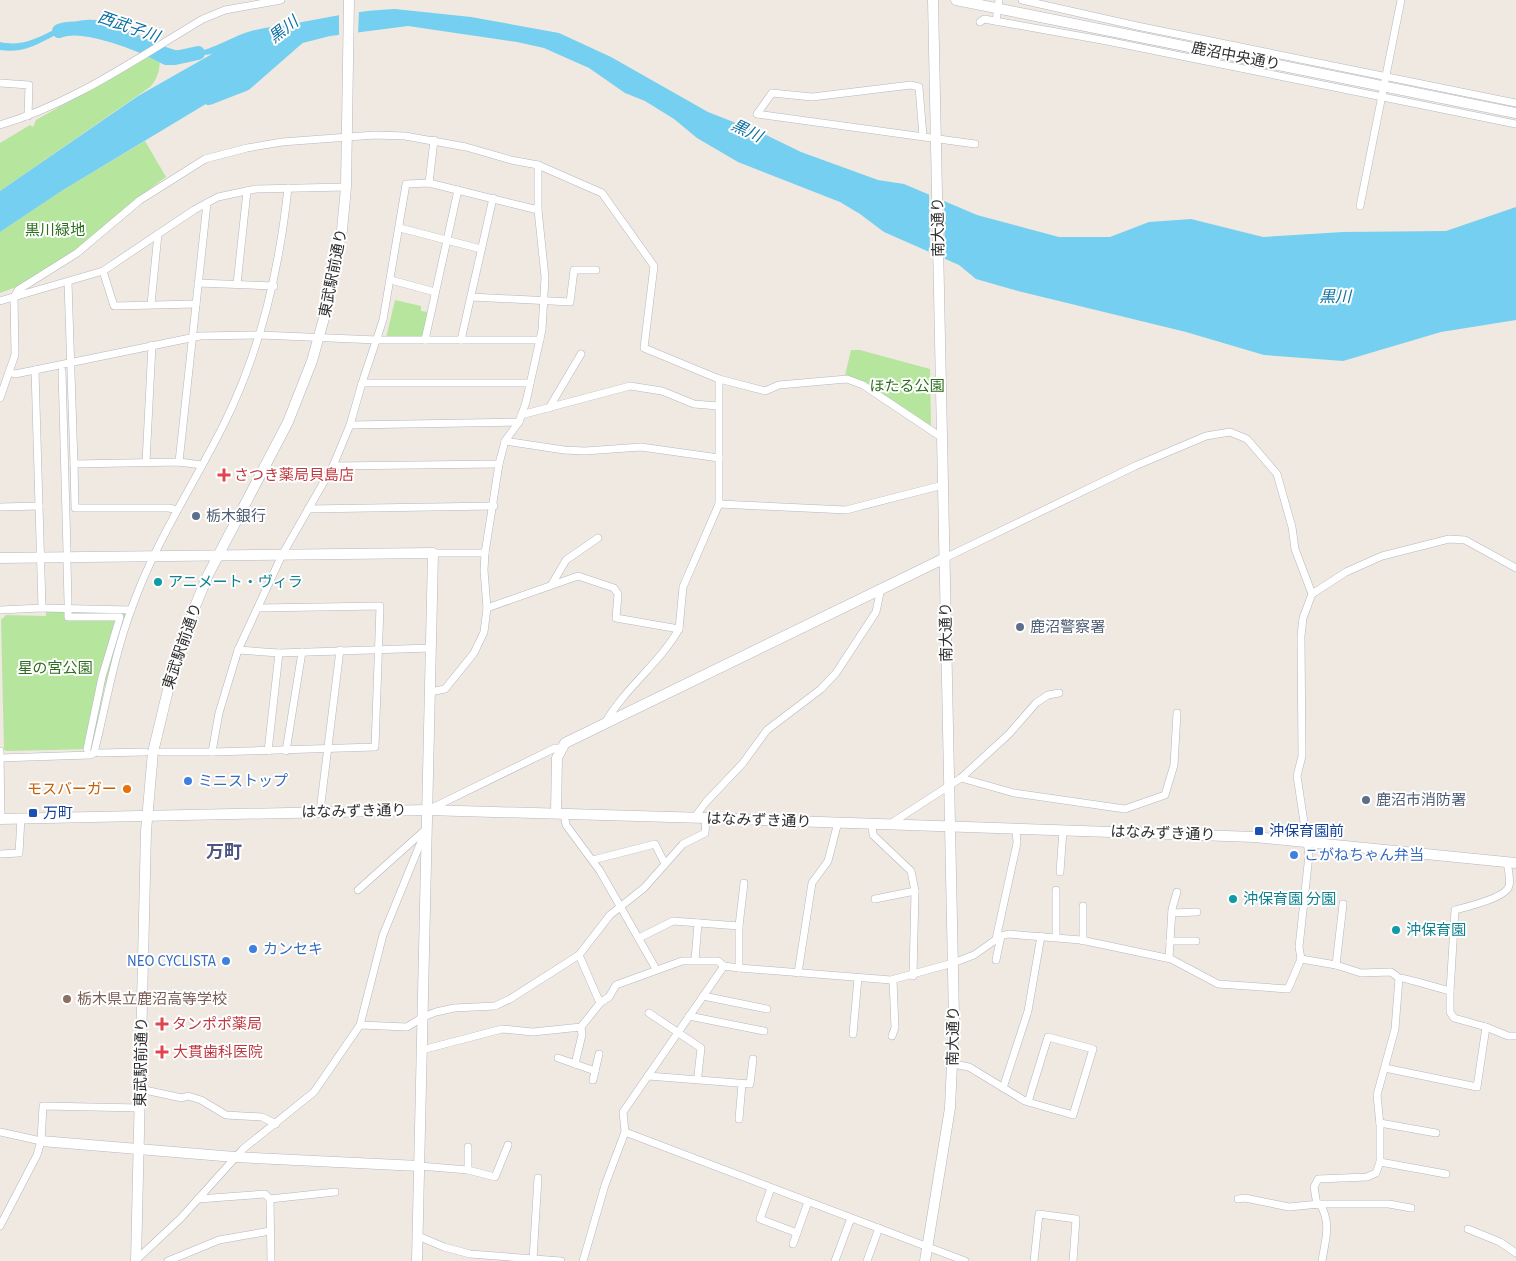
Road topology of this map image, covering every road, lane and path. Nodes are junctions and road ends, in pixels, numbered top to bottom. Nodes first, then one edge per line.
1 (281, 0) edge
2 (349, 0) edge
3 (933, 0) edge
4 (956, 0) edge
5 (1022, 0) edge
6 (1401, 0) edge
7 (1042, 2) edge
8 (998, 4) edge
9 (996, 21) junction
10 (980, 22) dead end
11 (1109, 31) junction
12 (0, 83) edge
13 (1384, 86) junction
14 (1516, 103) edge
15 (1516, 114) edge
16 (28, 116) junction
17 (1516, 124) edge
18 (0, 125) edge
19 (347, 134) junction
20 (923, 136) junction
21 (434, 140) junction
22 (936, 141) junction
23 (975, 144) dead end
24 (538, 165) junction
25 (429, 183) junction
26 (346, 187) junction
27 (288, 188) junction
28 (458, 190) junction
29 (247, 191) junction
30 (493, 198) junction
31 (206, 203) junction
32 (1360, 206) dead end
33 (538, 210) junction
34 (400, 228) junction
35 (158, 234) junction
36 (447, 240) junction
37 (482, 249) junction
38 (596, 270) dead end
39 (103, 271) junction
40 (391, 280) junction
41 (68, 282) junction
42 (198, 284) junction
43 (237, 284) junction
44 (274, 286) junction
45 (435, 292) junction
46 (14, 297) junction
47 (471, 297) junction
48 (544, 300) junction
49 (0, 301) edge
50 (151, 304) junction
51 (196, 304) junction
52 (260, 336) junction
53 (192, 337) junction
54 (319, 337) junction
55 (377, 340) junction
56 (425, 340) junction
57 (461, 340) junction
58 (540, 340) junction
59 (152, 345) junction
60 (581, 354) dead end
61 (70, 362) junction
62 (35, 370) junction
63 (62, 371) dead end
64 (9, 372) junction
65 (720, 378) junction
66 (362, 383) junction
67 (530, 383) junction
68 (0, 398) edge
69 (718, 406) junction
70 (549, 408) junction
71 (520, 419) junction
72 (350, 425) junction
73 (941, 437) junction
74 (506, 441) junction
75 (719, 458) junction
76 (146, 462) junction
77 (179, 462) junction
78 (74, 464) junction
79 (499, 464) junction
80 (202, 465) junction
81 (333, 466) junction
82 (943, 485) junction
83 (719, 504) junction
84 (39, 506) junction
85 (494, 506) junction
86 (0, 507) edge
87 (308, 509) junction
88 (177, 510) junction
89 (598, 538) dead end
90 (67, 551) dead end
91 (433, 553) junction
92 (485, 553) junction
93 (282, 555) junction
94 (218, 556) junction
95 (41, 557) junction
96 (153, 557) junction
97 (0, 558) edge
98 (945, 558) junction
99 (67, 563) dead end
100 (1516, 568) edge
101 (552, 584) junction
102 (881, 588) junction
103 (1312, 594) junction
104 (68, 603) dead end
105 (42, 608) junction
106 (259, 608) junction
107 (488, 608) junction
108 (0, 610) edge
109 (131, 610) junction
110 (68, 612) dead end
111 (679, 629) junction
112 (379, 648) junction
113 (430, 648) junction
114 (238, 650) junction
115 (340, 650) junction
116 (302, 652) junction
117 (279, 653) junction
118 (430, 692) junction
119 (1059, 693) dead end
120 (1177, 713) dead end
121 (605, 723) junction
122 (561, 748) junction
123 (87, 749) dead end
124 (286, 750) junction
125 (326, 750) junction
126 (0, 751) edge
127 (268, 751) junction
128 (145, 752) dead end
129 (161, 752) dead end
130 (212, 752) junction
131 (99, 753) dead end
132 (0, 758) edge
133 (961, 778) junction
134 (950, 786) junction
135 (427, 810) junction
136 (320, 811) junction
137 (560, 813) junction
138 (146, 816) junction
139 (695, 817) junction
140 (21, 818) junction
141 (706, 818) junction
142 (0, 819) edge
143 (838, 822) junction
144 (872, 824) junction
145 (890, 824) junction
146 (951, 826) junction
147 (427, 828) junction
148 (1016, 828) junction
149 (1063, 830) junction
150 (1307, 841) junction
151 (0, 854) edge
152 (593, 860) junction
153 (664, 862) junction
154 (1512, 863) edge
155 (1060, 872) dead end
156 (744, 883) dead end
157 (358, 890) dead end
158 (1056, 890) dead end
159 (915, 891) junction
160 (1177, 892) dead end
161 (875, 899) dead end
162 (1343, 904) dead end
163 (621, 906) junction
164 (1083, 906) dead end
165 (1197, 912) dead end
166 (1172, 913) junction
167 (698, 923) junction
168 (739, 926) junction
169 (1040, 936) junction
170 (999, 937) junction
171 (1056, 937) junction
172 (639, 938) junction
173 (1083, 941) junction
174 (1170, 941) junction
175 (1196, 941) dead end
176 (579, 955) junction
177 (1169, 958) junction
178 (1301, 959) junction
179 (695, 960) junction
180 (996, 960) dead end
181 (953, 963) junction
182 (1336, 965) junction
183 (724, 966) junction
184 (739, 968) junction
185 (656, 969) junction
186 (798, 973) junction
187 (913, 976) junction
188 (858, 978) junction
189 (1399, 978) junction
190 (893, 980) junction
191 (1450, 991) junction
192 (703, 996) junction
193 (600, 1003) junction
194 (767, 1009) dead end
195 (649, 1013) dead end
196 (689, 1016) junction
197 (423, 1017) junction
198 (360, 1025) junction
199 (581, 1027) junction
200 (1486, 1027) junction
201 (764, 1031) dead end
202 (678, 1033) junction
203 (853, 1034) dead end
204 (892, 1036) dead end
205 (1516, 1036) edge
206 (422, 1050) junction
207 (599, 1054) dead end
208 (558, 1058) dead end
209 (753, 1059) dead end
210 (575, 1064) junction
211 (953, 1064) junction
212 (1385, 1068) junction
213 (595, 1071) junction
214 (698, 1075) dead end
215 (648, 1076) junction
216 (593, 1080) dead end
217 (742, 1084) junction
218 (1003, 1088) junction
219 (140, 1089) junction
220 (1028, 1102) junction
221 (140, 1108) junction
222 (739, 1119) dead end
223 (1380, 1123) junction
224 (276, 1124) junction
225 (0, 1132) edge
226 (624, 1132) junction
227 (1436, 1133) dead end
228 (41, 1141) junction
229 (508, 1144) dead end
230 (468, 1147) dead end
231 (138, 1150) junction
232 (235, 1157) junction
233 (1380, 1162) junction
234 (419, 1166) junction
235 (468, 1170) junction
236 (1446, 1174) dead end
237 (538, 1178) dead end
238 (771, 1188) junction
239 (335, 1192) dead end
240 (198, 1199) junction
241 (270, 1199) junction
242 (1238, 1199) dead end
243 (808, 1202) junction
244 (1318, 1204) junction
245 (1411, 1208) dead end
246 (851, 1218) junction
247 (0, 1226) edge
248 (879, 1228) junction
249 (1468, 1228) dead end
250 (270, 1231) junction
251 (797, 1233) junction
252 (418, 1236) junction
253 (793, 1244) dead end
254 (928, 1247) junction
255 (1516, 1253) edge
256 (533, 1259) junction
257 (136, 1260) edge
258 (168, 1261) edge
259 (270, 1261) edge
260 (417, 1261) edge
261 (561, 1261) edge
262 (583, 1261) edge
263 (835, 1261) edge
264 (867, 1261) edge
265 (925, 1261) edge
266 (965, 1261) edge
267 (1034, 1261) edge
268 (1073, 1261) edge
269 (1322, 1261) edge

1 - 16 street
2 - 19 street, 東武駅前通り
3 - 22 street, 南大通り
4 - 8 street, 鹿沼中央通り
5 - 7 street
6 - 13 street
7 - 11 street
8 - 9 street
8 - 11 street, 鹿沼中央通り
9 - 10 street
9 - 11 street
11 - 13 street, 鹿沼中央通り
12 - 16 street
13 - 14 street
13 - 15 street, 鹿沼中央通り
13 - 17 street
13 - 32 street
16 - 18 street
19 - 21 street
19 - 26 street, 東武駅前通り
19 - 46 street
20 - 20 street
20 - 22 street
21 - 24 street
21 - 25 street
22 - 23 street
22 - 73 street, 南大通り
24 - 33 street
24 - 65 street
25 - 28 street
25 - 34 street
26 - 27 street
26 - 54 street, 東武駅前通り
27 - 29 street
27 - 44 street
28 - 30 street
28 - 36 street
29 - 31 street
29 - 43 street
30 - 33 street
30 - 37 street
31 - 35 street
31 - 42 street
33 - 48 street
34 - 36 street
34 - 40 street
35 - 39 street
35 - 50 street
36 - 37 street
36 - 45 street
37 - 47 street
38 - 48 street
39 - 41 street
39 - 50 street
40 - 45 street
40 - 55 street
41 - 46 street
41 - 61 street
42 - 43 street
42 - 51 street
43 - 44 street
44 - 52 street
45 - 56 street
46 - 49 street
46 - 64 street
47 - 48 street
47 - 57 street
48 - 58 street
50 - 51 street
51 - 53 street
52 - 53 street
52 - 54 street
52 - 80 street
53 - 59 street
53 - 77 street
54 - 55 street
54 - 94 street, 東武駅前通り
55 - 56 street
55 - 66 street
56 - 57 street
57 - 58 street
58 - 67 street
59 - 61 street
59 - 76 street
60 - 70 street
61 - 62 street
61 - 78 street
62 - 64 street
62 - 84 street
63 - 90 street
64 - 68 street
65 - 69 street
65 - 73 street
66 - 67 street
66 - 72 street
67 - 71 street
69 - 70 street
69 - 75 street
70 - 71 street
71 - 72 street
71 - 74 street
72 - 81 street
73 - 82 street, 南大通り
74 - 75 street
74 - 79 street
75 - 83 street
76 - 77 street
76 - 78 street
77 - 80 street
78 - 88 street
79 - 81 street
79 - 85 street
80 - 88 street
81 - 87 street
82 - 83 street
82 - 98 street, 南大通り
83 - 111 street
84 - 86 street
84 - 95 street
85 - 87 street
85 - 92 street
87 - 93 street
88 - 96 street
89 - 101 street
91 - 92 street
91 - 93 street
91 - 113 street
92 - 107 street
93 - 94 street
93 - 106 street
94 - 96 street
94 - 138 street, 東武駅前通り
95 - 96 street
95 - 97 street
95 - 105 street
96 - 109 street
98 - 102 street
98 - 103 street
98 - 134 street, 南大通り
99 - 104 street
100 - 103 street
101 - 107 street
101 - 111 street
102 - 121 street
102 - 139 street
103 - 150 street
105 - 108 street
105 - 109 street
106 - 112 street
106 - 114 street
107 - 118 street
109 - 132 street
110 - 123 street
111 - 121 street
112 - 113 street
112 - 115 street
112 - 125 street
113 - 118 street
114 - 117 street
114 - 130 street
115 - 116 street
115 - 125 street
116 - 117 street
116 - 124 street
117 - 127 street
118 - 135 street
119 - 133 street
120 - 133 street
121 - 122 street
122 - 135 street
122 - 137 street
124 - 125 street
124 - 127 street
125 - 136 street
126 - 132 street
127 - 130 street
128 - 131 street
129 - 130 street
132 - 142 street
133 - 134 street
134 - 145 street
134 - 146 street, 南大通り
135 - 136 street, はなみずき通り
135 - 137 street, はなみずき通り
135 - 147 street
136 - 138 street, はなみずき通り
137 - 139 street, はなみずき通り
137 - 152 street
138 - 140 street, はなみずき通り
138 - 219 street, 東武駅前通り
139 - 141 street, はなみずき通り
140 - 142 street, はなみずき通り
140 - 151 street
141 - 143 street, はなみずき通り
141 - 153 street
143 - 144 street, はなみずき通り
143 - 186 street
144 - 145 street, はなみずき通り
144 - 159 street
145 - 146 street, はなみずき通り
146 - 148 street, はなみずき通り
146 - 181 street, 南大通り
147 - 157 street
147 - 197 street
147 - 198 street
148 - 149 street, はなみずき通り
148 - 170 street
149 - 150 street, はなみずき通り
149 - 155 street
150 - 154 street, はなみずき通り
150 - 178 street
152 - 153 street
152 - 163 street
153 - 163 street
154 - 191 street
156 - 168 street
158 - 171 street
159 - 161 street
159 - 187 street
160 - 166 street
162 - 182 street
163 - 172 street
163 - 176 street
164 - 173 street
165 - 166 street
166 - 174 street
167 - 168 street
167 - 172 street
167 - 179 street
168 - 184 street
169 - 170 street
169 - 171 street
169 - 218 street
170 - 180 street
170 - 181 street
171 - 173 street
172 - 185 street
173 - 177 street
174 - 175 street
174 - 177 street
176 - 193 street
176 - 197 street
177 - 178 street
178 - 182 street
179 - 183 street
179 - 185 street
181 - 187 street
181 - 211 street, 南大通り
182 - 189 street
183 - 184 street
183 - 192 street
184 - 186 street
185 - 193 street
186 - 188 street
187 - 190 street
188 - 190 street
188 - 203 street
189 - 191 street
189 - 212 street
190 - 204 street
191 - 200 street
192 - 194 street
192 - 196 street
193 - 199 street
195 - 202 street
196 - 201 street
196 - 202 street
197 - 198 street
197 - 206 street
198 - 224 street
199 - 206 street
199 - 210 street
200 - 205 street
200 - 212 street
202 - 214 street
202 - 215 street
206 - 234 street
207 - 213 street
208 - 210 street
209 - 217 street
210 - 213 street
211 - 218 street
211 - 254 street, 南大通り
212 - 223 street
213 - 216 street
215 - 217 street
215 - 226 street
217 - 222 street
218 - 220 street
219 - 221 street, 東武駅前通り
219 - 224 street
220 - 220 street
221 - 228 street
221 - 231 street, 東武駅前通り
223 - 227 street
223 - 233 street
224 - 232 street
225 - 228 street
226 - 238 street
226 - 262 street
228 - 231 street
228 - 247 street
229 - 235 street
230 - 235 street
231 - 232 street
231 - 257 street, 東武駅前通り
232 - 234 street
232 - 240 street
233 - 236 street
233 - 244 street
234 - 235 street
234 - 252 street
237 - 256 street
238 - 243 street
238 - 251 street
239 - 241 street
240 - 241 street
240 - 257 street
241 - 250 street
242 - 244 street
243 - 246 street
243 - 251 street
244 - 245 street
244 - 269 street
246 - 248 street
246 - 263 street
248 - 254 street
248 - 264 street
249 - 255 street
250 - 258 street
250 - 259 street
251 - 253 street
252 - 256 street
252 - 260 street
254 - 265 street, 南大通り
254 - 266 street
256 - 261 street
267 - 268 street

